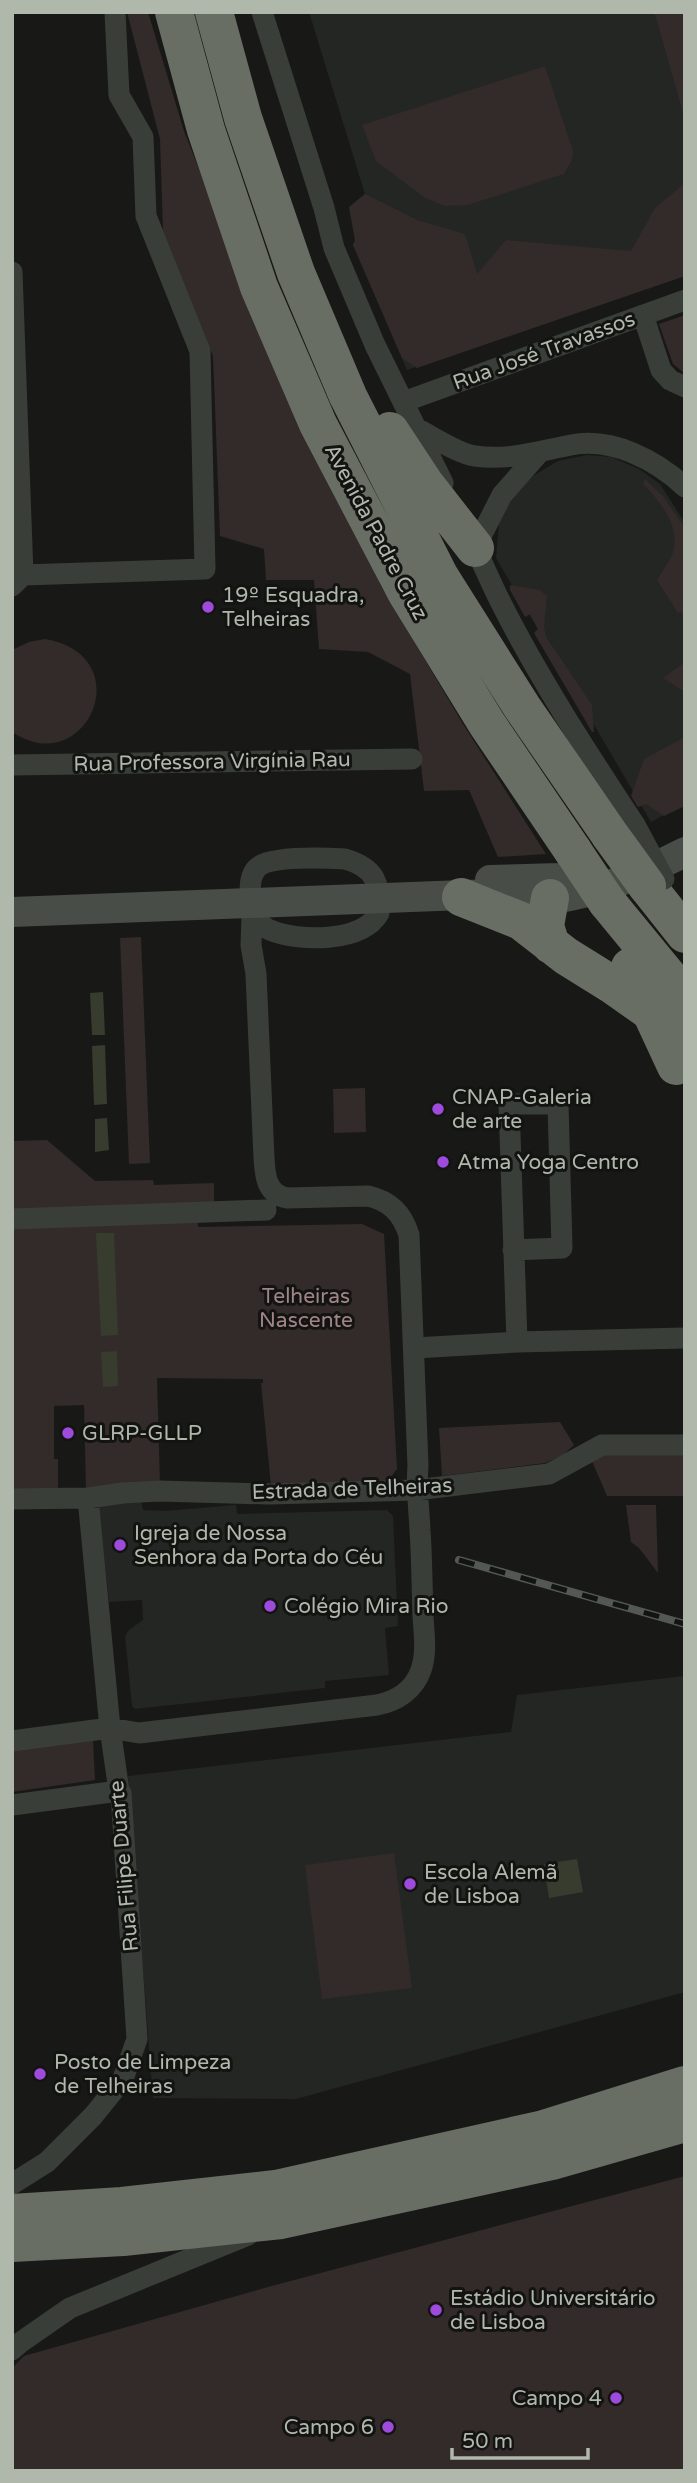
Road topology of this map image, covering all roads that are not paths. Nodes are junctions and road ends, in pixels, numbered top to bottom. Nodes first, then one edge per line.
1 (115, 12) edge
2 (174, 12) edge
3 (215, 12) edge
4 (262, 12) edge
5 (12, 272) edge
6 (685, 300) edge
7 (643, 315) junction
8 (685, 387) edge
9 (348, 396) junction
10 (403, 402) junction
11 (416, 428) junction
12 (538, 454) junction
13 (685, 487) edge
14 (475, 548) junction
15 (18, 581) edge
16 (412, 759) dead end
17 (12, 765) edge
18 (623, 830) junction
19 (685, 833) edge
20 (685, 852) edge
21 (589, 875) junction
22 (656, 883) junction
23 (379, 892) junction
24 (12, 897) edge
25 (461, 897) junction
26 (550, 898) junction
27 (251, 902) junction
28 (12, 912) edge
29 (685, 914) edge
30 (685, 934) edge
31 (292, 936) junction
32 (551, 945) junction
33 (256, 974) junction
34 (685, 997) edge
35 (682, 1060) edge
36 (266, 1210) dead end
37 (12, 1219) edge
38 (513, 1250) junction
39 (685, 1338) edge
40 (517, 1342) junction
41 (415, 1348) junction
42 (685, 1445) edge
43 (416, 1490) junction
44 (88, 1498) junction
45 (12, 1499) edge
46 (110, 1728) junction
47 (12, 1741) edge
48 (119, 1791) junction
49 (12, 1805) edge
50 (685, 2085) edge
51 (685, 2123) edge
52 (12, 2184) edge
53 (12, 2213) edge
54 (281, 2220) junction
55 (12, 2244) edge
56 (12, 2350) edge

1 - 15 street
2 - 21 highway, Avenida Padre Cruz
3 - 9 highway, Avenida Padre Cruz
4 - 10 street, Avenida Padre Cruz
5 - 15 street
6 - 7 street, Rua José Travassos
7 - 8 street
7 - 10 street, Rua José Travassos
9 - 14 highway
9 - 18 highway, Avenida Padre Cruz
10 - 11 street, Avenida Padre Cruz
11 - 12 street
11 - 14 street, Avenida Padre Cruz
12 - 13 street
12 - 14 street
14 - 18 street, Avenida Padre Cruz
16 - 17 street, Rua Professora Virgínia Rau
18 - 22 highway, Avenida Padre Cruz, bridge
19 - 21 street
20 - 26 street
21 - 23 street
21 - 26 street
21 - 34 highway, Avenida Padre Cruz
21 - 35 highway, bridge
22 - 29 street, Avenida Padre Cruz
22 - 30 highway, Avenida Padre Cruz
23 - 25 street
23 - 27 street
23 - 27 street
23 - 31 street
24 - 27 street
25 - 26 street
25 - 32 highway
26 - 32 highway
27 - 28 street
27 - 31 street
27 - 33 street
31 - 33 street
32 - 35 highway
33 - 41 street
36 - 37 street
38 - 38 street
38 - 40 street
39 - 40 street
40 - 41 street
41 - 43 street
42 - 43 street, Estrada de Telheiras
43 - 44 street, Estrada de Telheiras
43 - 46 street
44 - 45 street, Estrada de Telheiras
44 - 46 street, Rua Filipe Duarte
46 - 47 street
46 - 48 street, Rua Filipe Duarte
48 - 49 street
48 - 52 street, Rua Filipe Duarte
50 - 53 highway
51 - 54 highway
54 - 55 highway
54 - 56 street

